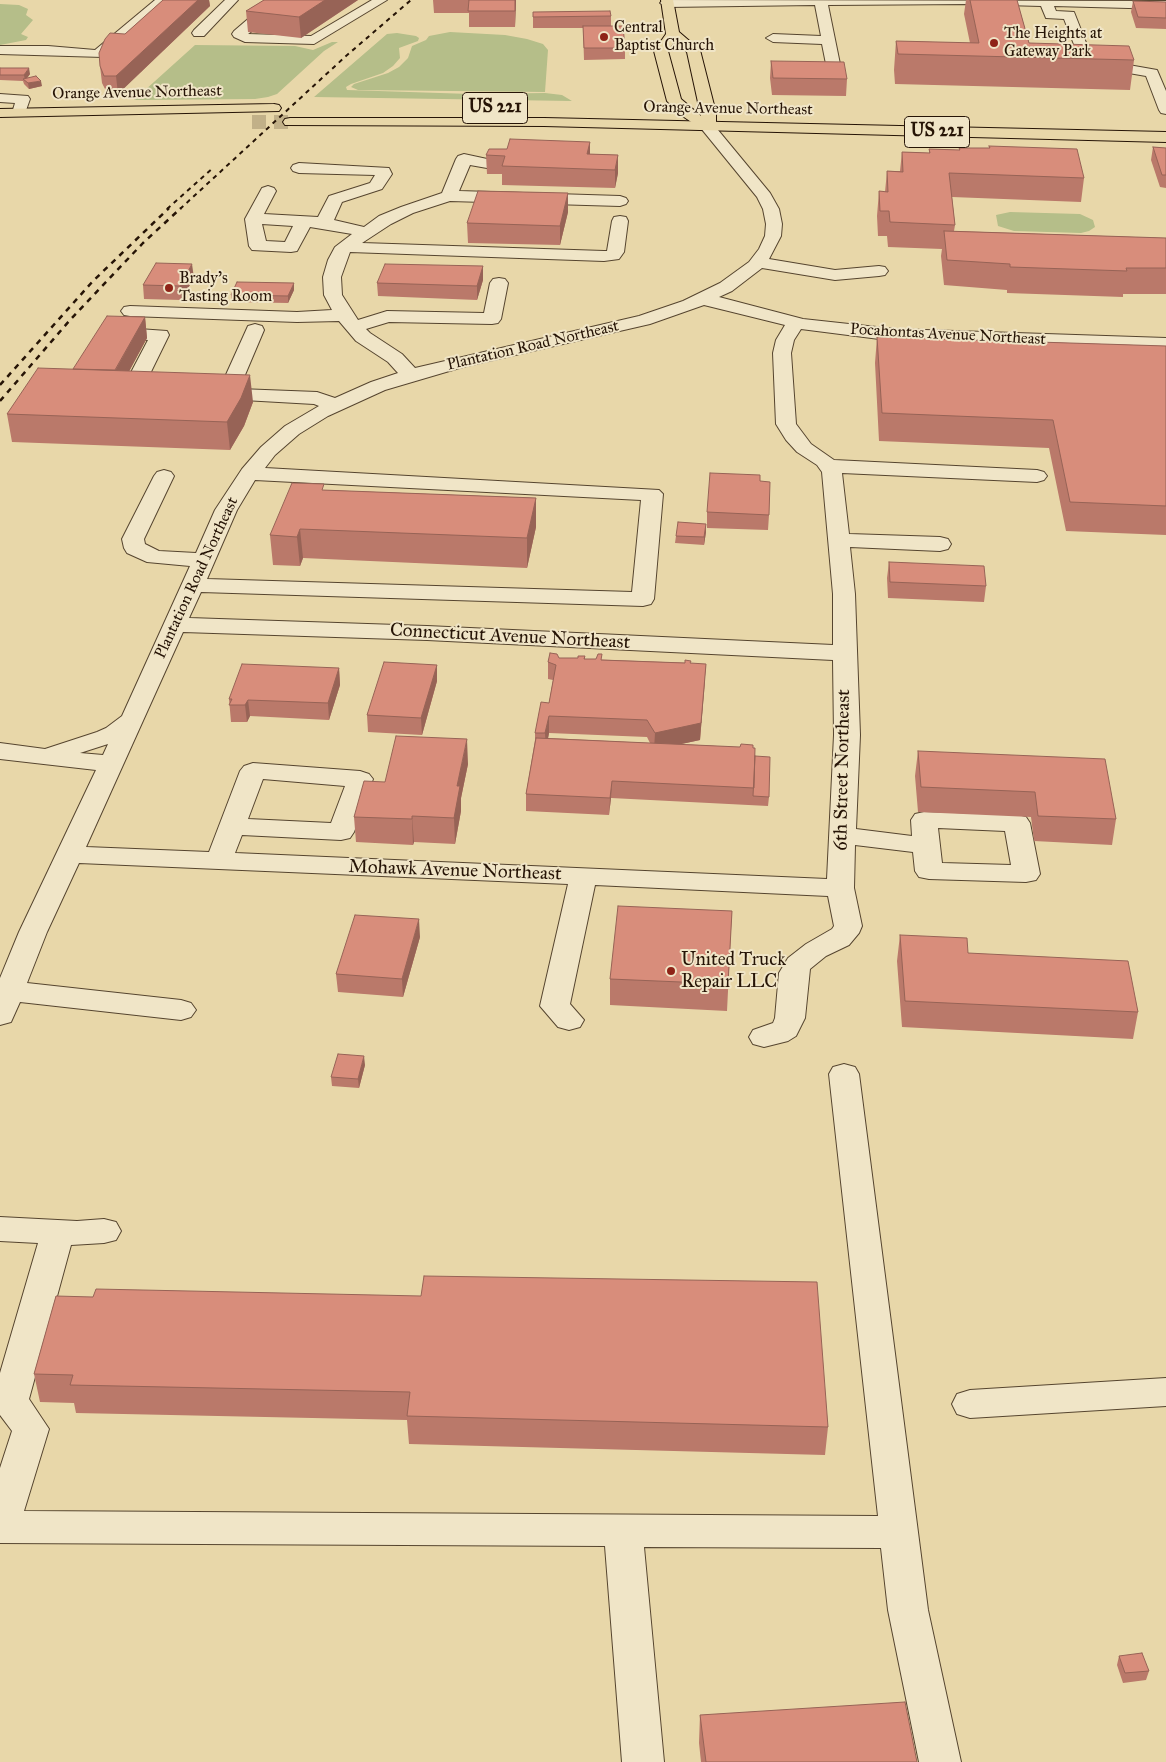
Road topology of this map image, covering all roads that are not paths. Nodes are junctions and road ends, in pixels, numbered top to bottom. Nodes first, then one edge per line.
1 (168, 0) edge
2 (232, 0) edge
3 (288, 0) edge
4 (381, 0) edge
5 (667, 1) edge
6 (820, 1) edge
7 (1046, 2) junction
8 (1166, 5) edge
9 (199, 33) dead end
10 (673, 34) junction
11 (773, 38) dead end
12 (829, 40) junction
13 (0, 50) edge
14 (789, 68) edge
15 (0, 85) edge
16 (0, 98) edge
17 (21, 106) junction
18 (274, 108) tunnel mouth
19 (304, 108) tunnel mouth
20 (388, 108) dead end
21 (471, 108) dead end
22 (1166, 110) edge
23 (686, 112) junction
24 (0, 113) edge
25 (708, 120) junction
26 (252, 122) tunnel mouth
27 (290, 122) tunnel mouth
28 (1166, 123) edge
29 (30, 127) dead end
30 (1166, 137) edge
31 (299, 168) dead end
32 (349, 170) junction
33 (452, 189) junction
34 (268, 191) dead end
35 (335, 198) junction
36 (620, 201) dead end
37 (253, 219) junction
38 (304, 221) junction
39 (620, 221) dead end
40 (324, 223) junction
41 (365, 232) junction
42 (344, 246) junction
43 (758, 262) junction
44 (879, 270) dead end
45 (499, 283) dead end
46 (703, 299) junction
47 (130, 311) dead end
48 (349, 321) junction
49 (796, 322) junction
50 (255, 330) dead end
51 (95, 343) edge
52 (1166, 344) edge
53 (411, 375) junction
54 (169, 392) edge
55 (198, 393) edge
56 (227, 394) junction
57 (335, 405) junction
58 (827, 466) junction
59 (248, 473) junction
60 (164, 476) dead end
61 (1037, 476) dead end
62 (839, 540) junction
63 (940, 544) dead end
64 (204, 560) junction
65 (193, 585) junction
66 (176, 625) junction
67 (845, 653) junction
68 (132, 720) junction
69 (0, 750) edge
70 (36, 755) junction
71 (112, 764) junction
72 (232, 826) junction
73 (843, 835) junction
74 (926, 846) dead end
75 (69, 854) junction
76 (218, 861) junction
77 (583, 877) junction
78 (840, 888) junction
79 (5, 1003) edge
80 (181, 1010) dead end
81 (569, 1020) dead end
82 (764, 1037) dead end
83 (844, 1074) dead end
84 (0, 1229) edge
85 (104, 1231) dead end
86 (58, 1232) junction
87 (1166, 1392) edge
88 (970, 1404) dead end
89 (0, 1527) edge
90 (623, 1530) junction
91 (898, 1532) junction
92 (643, 1762) edge
93 (940, 1762) edge

1 - 13 street
2 - 9 street
3 - 4 street
5 - 6 street
5 - 10 main road
6 - 7 street
6 - 12 street
7 - 8 street
7 - 22 street
10 - 23 main road
10 - 25 main road
11 - 12 street
12 - 14 street
15 - 17 street
16 - 17 street
17 - 18 main road, Orange Avenue Northeast
17 - 24 main road, Orange Avenue Northeast
19 - 20 main road
21 - 23 main road, Orange Avenue Northeast / US 221
23 - 25 main road
25 - 27 main road, Orange Avenue Northeast / US 221
25 - 28 main road, Orange Avenue Northeast / US 221
25 - 30 main road, Orange Avenue Northeast / US 221
25 - 43 street, Plantation Road Northeast
26 - 29 main road, Orange Avenue Northeast
31 - 32 street
32 - 35 street
32 - 35 street
33 - 33 street
33 - 36 street
33 - 41 street
34 - 37 street
35 - 40 street
37 - 38 street
37 - 38 street
38 - 40 street
39 - 42 street
40 - 41 street
41 - 42 street
42 - 48 street
43 - 44 street
43 - 46 street, Plantation Road Northeast
45 - 48 street
46 - 49 street, Pocahontas Avenue Northeast
46 - 53 street, Plantation Road Northeast
47 - 48 street
48 - 53 street
49 - 52 street, Pocahontas Avenue Northeast
49 - 58 street
50 - 56 street
51 - 54 street
53 - 57 street, Plantation Road Northeast
55 - 56 street
56 - 57 street
57 - 59 street, Plantation Road Northeast
58 - 61 street
58 - 62 street, 6th Street Northeast
59 - 64 street, Plantation Road Northeast
59 - 65 street
60 - 64 street
62 - 63 street
62 - 67 street, 6th Street Northeast
64 - 65 street, Plantation Road Northeast
65 - 66 street, Plantation Road Northeast
66 - 67 street, Connecticut Avenue Northeast
66 - 68 street, Plantation Road Northeast
67 - 73 street, 6th Street Northeast
68 - 70 street
68 - 71 street, Plantation Road Northeast
69 - 70 street
70 - 71 street
71 - 75 street, Plantation Road Northeast
72 - 72 street
72 - 76 street
73 - 74 street
73 - 78 street, 6th Street Northeast
75 - 76 street, Mohawk Avenue Northeast
75 - 79 street, Plantation Road Northeast
76 - 77 street, Mohawk Avenue Northeast
77 - 78 street, Mohawk Avenue Northeast
77 - 81 street
78 - 82 street, 6th Street Northeast
79 - 80 street
83 - 91 street
84 - 86 street
85 - 86 street
86 - 89 street
87 - 88 street
89 - 90 street
90 - 91 street
90 - 92 street
91 - 93 street

